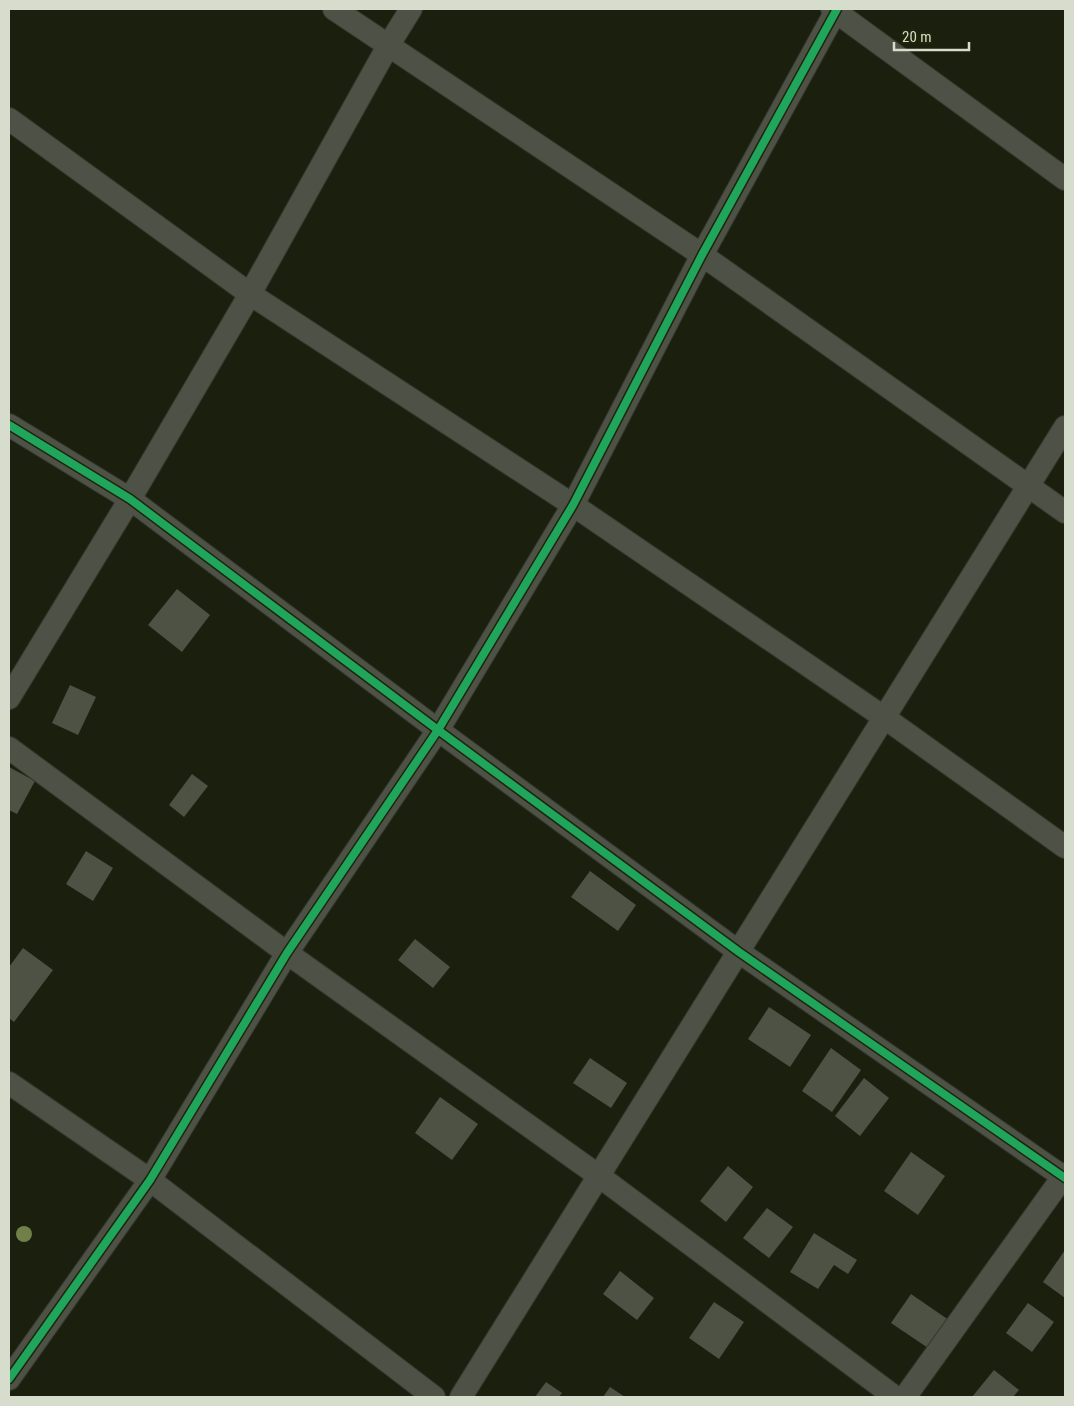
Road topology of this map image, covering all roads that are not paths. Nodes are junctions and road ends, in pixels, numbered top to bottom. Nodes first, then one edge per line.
1 (334, 9) edge
2 (411, 9) edge
3 (835, 10) edge
4 (388, 46) junction
5 (9, 119) edge
6 (1065, 179) edge
7 (702, 255) junction
8 (250, 294) junction
9 (9, 425) edge
10 (1065, 427) edge
11 (1030, 486) junction
12 (130, 499) junction
13 (572, 504) junction
14 (1065, 512) edge
15 (9, 698) edge
16 (885, 718) junction
17 (438, 730) junction
18 (9, 748) edge
19 (1065, 847) edge
20 (287, 952) junction
21 (739, 952) junction
22 (9, 1083) edge
23 (599, 1176) junction
24 (1065, 1176) edge
25 (150, 1180) junction
26 (9, 1379) edge
27 (434, 1397) edge
28 (461, 1397) edge
29 (895, 1397) edge
30 (905, 1397) edge

1 - 4 street
2 - 4 street
3 - 6 street
3 - 7 street
4 - 7 street
4 - 8 street
5 - 8 street
7 - 11 street
7 - 13 street
8 - 12 street
8 - 13 street
9 - 12 street
10 - 11 street
11 - 14 street
11 - 16 street
12 - 15 street
12 - 17 street
13 - 16 street
13 - 17 street
16 - 19 street
16 - 21 street
17 - 20 street
17 - 21 street
18 - 20 street
20 - 23 street
20 - 25 street
21 - 23 street
21 - 24 street
22 - 25 street
23 - 28 street
23 - 29 street
24 - 30 street
25 - 26 street
25 - 27 street

